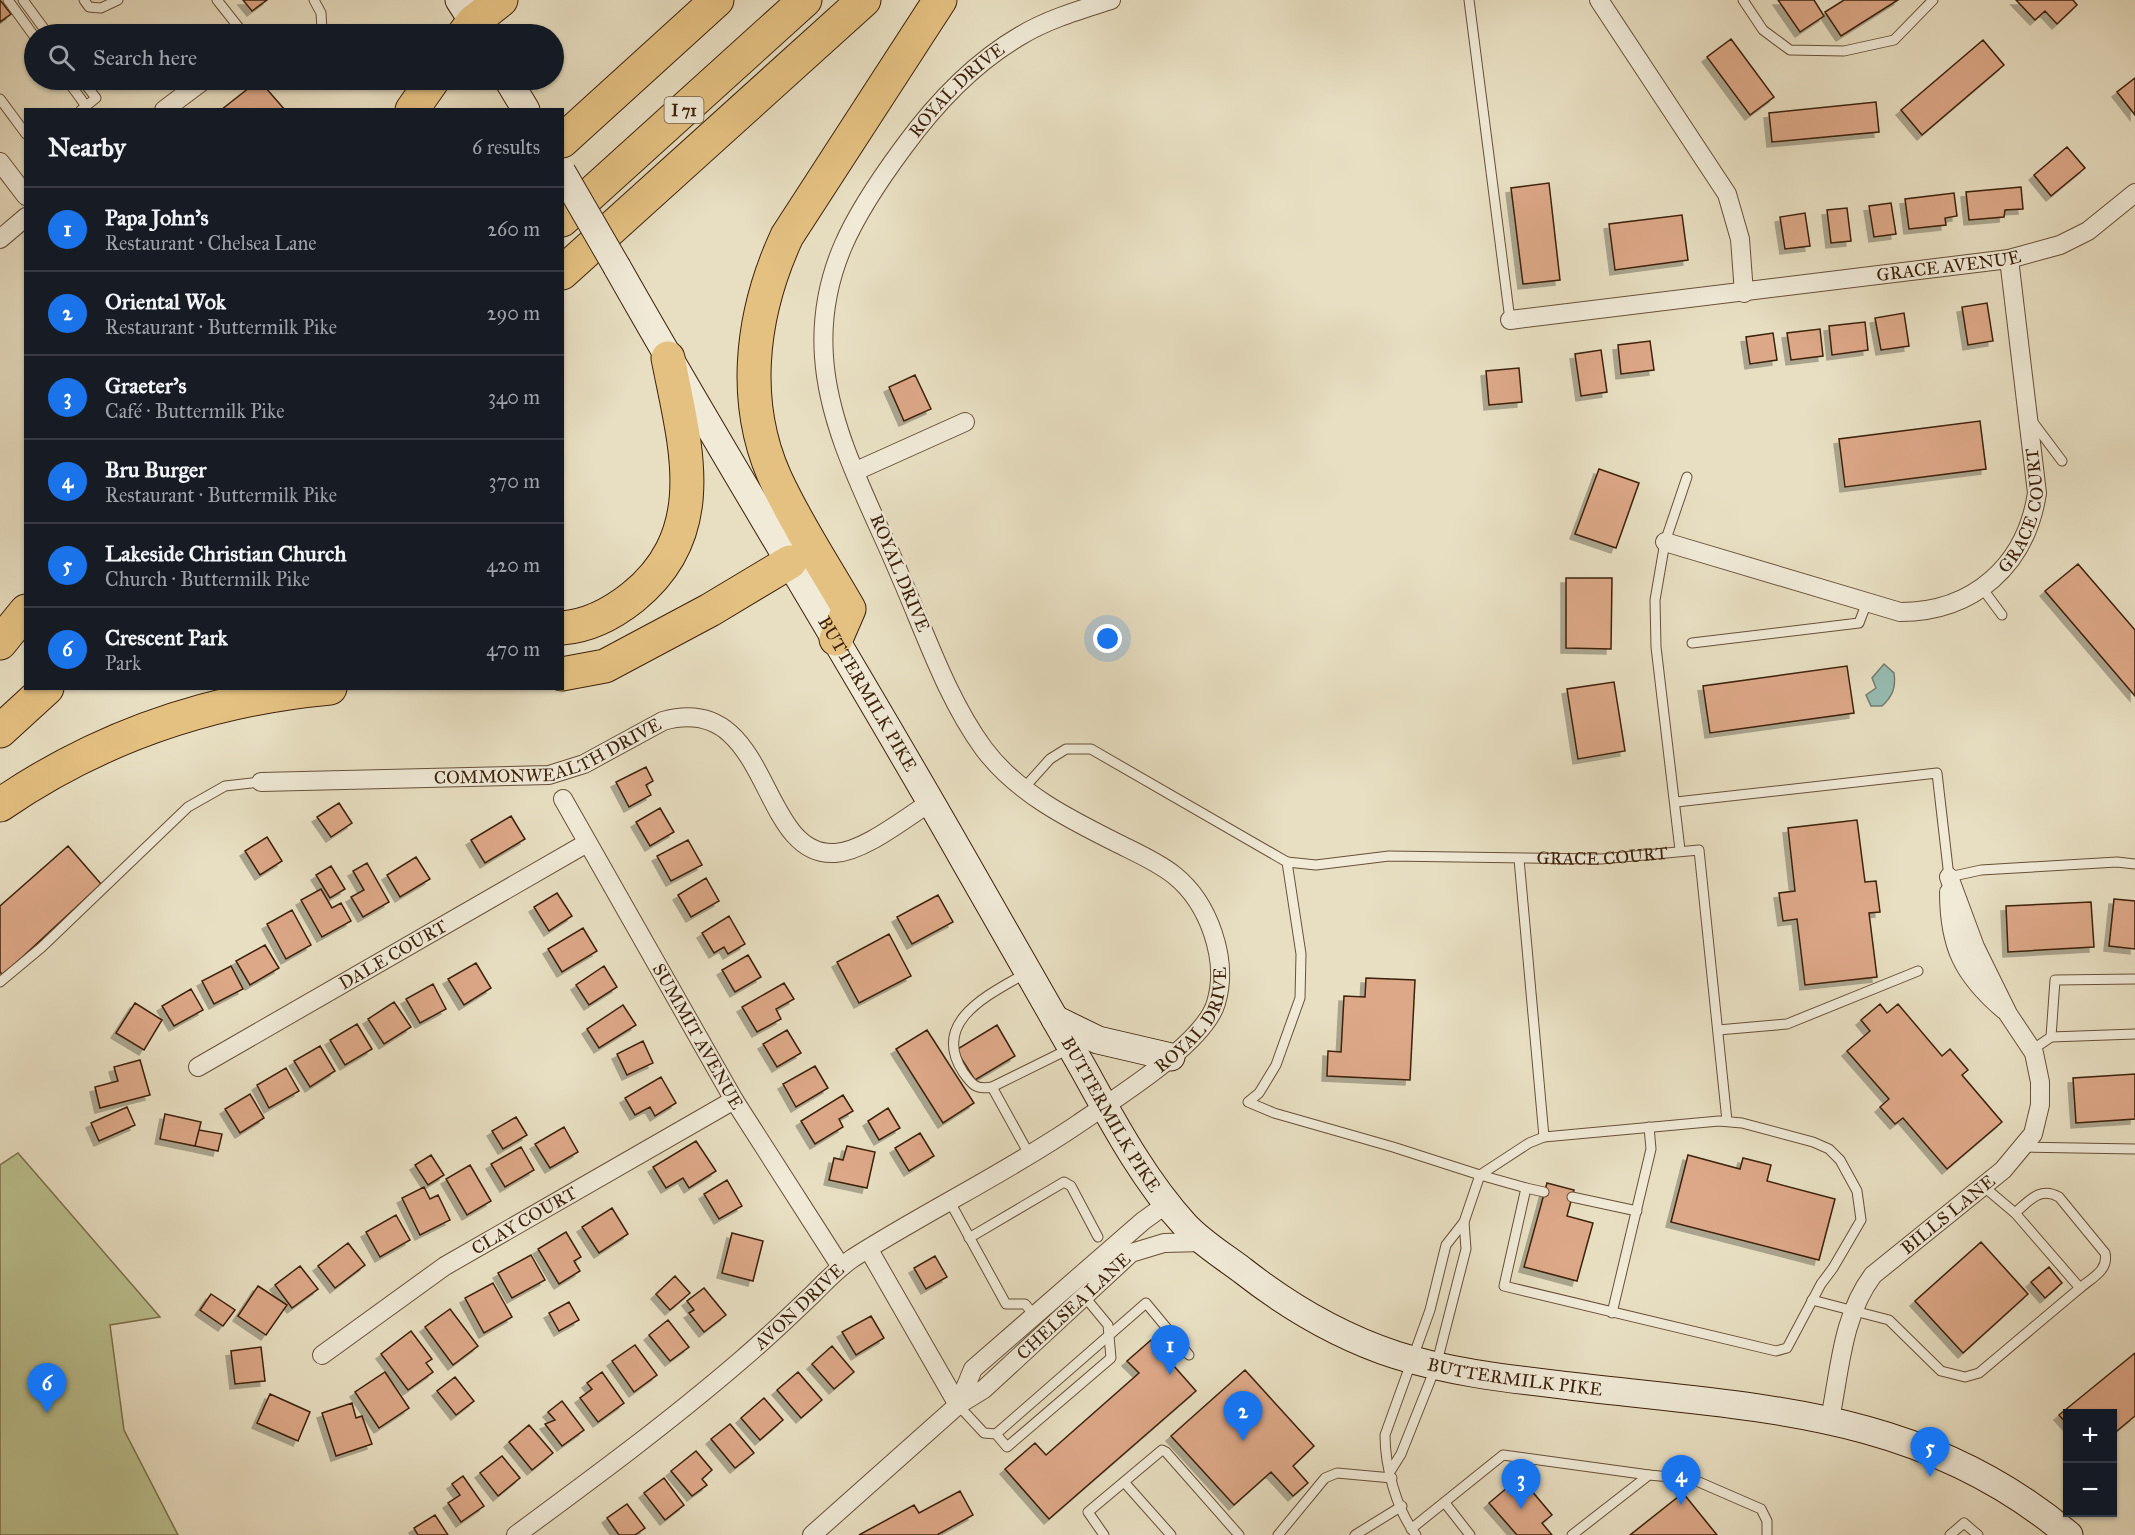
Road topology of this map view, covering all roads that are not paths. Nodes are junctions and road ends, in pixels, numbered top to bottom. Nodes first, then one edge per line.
1 (8, 0) edge
2 (22, 0) edge
3 (84, 0) edge
4 (118, 0) edge
5 (217, 0) edge
6 (314, 0) edge
7 (501, 0) edge
8 (717, 0) edge
9 (804, 0) edge
10 (864, 0) edge
11 (940, 0) edge
12 (1111, 0) edge
13 (1469, 0) edge
14 (1599, 0) edge
15 (1743, 0) edge
16 (1933, 0) edge
17 (469, 23) edge
18 (25, 24) edge
19 (40, 24) edge
20 (236, 24) edge
21 (322, 24) edge
22 (73, 90) edge
23 (90, 90) edge
24 (192, 90) edge
25 (425, 90) edge
26 (514, 90) edge
27 (0, 99) edge
28 (84, 108) edge
29 (169, 108) edge
30 (413, 108) edge
31 (525, 108) edge
32 (24, 131) edge
33 (564, 139) edge
34 (0, 162) edge
35 (564, 175) edge
36 (24, 193) edge
37 (2135, 193) edge
38 (564, 218) edge
39 (23, 224) edge
40 (0, 239) edge
41 (2009, 260) junction
42 (564, 271) edge
43 (1744, 293) junction
44 (1510, 320) joint
45 (668, 357) junction
46 (2030, 419) junction
47 (965, 422) dead end
48 (2062, 461) dead end
49 (856, 471) junction
50 (1687, 477) dead end
51 (1665, 542) junction
52 (790, 562) junction
53 (1982, 588) junction
54 (1867, 602) junction
55 (24, 613) edge
56 (2002, 615) dead end
57 (564, 628) edge
58 (24, 630) edge
59 (837, 639) junction
60 (0, 643) edge
61 (1692, 643) dead end
62 (0, 651) edge
63 (564, 674) edge
64 (45, 690) edge
65 (308, 690) edge
66 (0, 731) edge
67 (261, 782) joint
68 (1024, 788) junction
69 (563, 799) dead end
70 (931, 802) junction
71 (1676, 802) junction
72 (0, 805) edge
73 (587, 843) junction
74 (1680, 850) junction
75 (1519, 859) junction
76 (1287, 862) junction
77 (2135, 864) edge
78 (1949, 877) junction
79 (1028, 971) junction
80 (1918, 971) dead end
81 (2135, 979) edge
82 (0, 982) edge
83 (1718, 1030) junction
84 (2135, 1034) edge
85 (2051, 1037) junction
86 (1082, 1043) junction
87 (2032, 1050) junction
88 (1171, 1057) junction
89 (198, 1067) dead end
90 (992, 1087) junction
91 (734, 1100) junction
92 (1104, 1106) junction
93 (1727, 1121) junction
94 (1649, 1127) junction
95 (1544, 1137) junction
96 (2022, 1147) junction
97 (2135, 1149) edge
98 (1029, 1155) junction
99 (1480, 1175) junction
100 (1983, 1186) junction
101 (1526, 1188) junction
102 (1544, 1192) dead end
103 (1572, 1197) dead end
104 (950, 1202) junction
105 (1168, 1203) junction
106 (1637, 1212) junction
107 (2014, 1213) junction
108 (1464, 1222) junction
109 (1098, 1237) dead end
110 (969, 1238) junction
111 (1203, 1242) junction
112 (869, 1250) junction
113 (841, 1267) junction
114 (2080, 1288) junction
115 (1084, 1296) junction
116 (1812, 1300) junction
117 (1851, 1311) junction
118 (1612, 1313) junction
119 (1035, 1316) junction
120 (1107, 1335) junction
121 (322, 1355) dead end
122 (1189, 1355) dead end
123 (1424, 1362) junction
124 (958, 1405) junction
125 (1830, 1419) junction
126 (996, 1434) junction
127 (1391, 1474) junction
128 (1649, 1475) junction
129 (1124, 1482) junction
130 (1444, 1503) junction
131 (1402, 1506) junction
132 (1413, 1532) edge
133 (1360, 1534) edge
134 (516, 1535) edge
135 (812, 1535) edge
136 (1104, 1535) edge
137 (1171, 1535) edge
138 (1239, 1535) edge
139 (1278, 1535) edge
140 (1470, 1535) edge
141 (1572, 1535) edge
142 (1767, 1535) edge
143 (1950, 1535) edge
144 (1978, 1535) edge
145 (2069, 1535) edge

1 - 18 lane
2 - 19 lane
3 - 4 lane
5 - 20 lane
6 - 21 lane
7 - 17 highway
8 - 33 highway
9 - 38 highway, I 71
10 - 42 highway
11 - 59 highway
12 - 49 street, ROYAL DRIVE
13 - 44 lane
14 - 43 street
15 - 16 lane
22 - 28 lane
23 - 28 lane
24 - 29 street
25 - 30 highway
26 - 31 main road
27 - 32 lane
34 - 36 street
35 - 45 main road, BUTTERMILK PIKE, bridge
37 - 41 street, GRACE AVENUE
39 - 40 street
41 - 43 street, GRACE AVENUE
41 - 46 street, GRACE COURT
43 - 44 street, GRACE AVENUE
45 - 52 main road, BUTTERMILK PIKE
45 - 57 highway
46 - 48 lane, GRACE COURT
46 - 53 street, GRACE COURT
47 - 49 street
49 - 68 street, ROYAL DRIVE
50 - 51 lane, GRACE COURT
51 - 54 street, GRACE COURT
51 - 71 lane, GRACE COURT
52 - 59 main road, BUTTERMILK PIKE
52 - 63 highway
53 - 54 street, GRACE COURT
53 - 56 lane, GRACE COURT
54 - 61 lane
55 - 60 highway
58 - 62 highway
59 - 70 main road, BUTTERMILK PIKE
64 - 66 highway
65 - 72 highway
67 - 70 street, COMMONWEALTH DRIVE
67 - 82 lane
68 - 76 lane
68 - 88 street, ROYAL DRIVE
69 - 73 street, SUMMIT AVENUE
70 - 79 main road, BUTTERMILK PIKE
71 - 74 lane, GRACE COURT
71 - 78 lane
73 - 89 street, DALE COURT
73 - 91 street, SUMMIT AVENUE
74 - 75 lane, GRACE COURT
74 - 83 lane
75 - 76 lane, GRACE COURT
75 - 95 lane
76 - 99 lane
77 - 78 lane
78 - 87 street, BILLS LANE
79 - 86 main road, BUTTERMILK PIKE
79 - 90 lane
80 - 83 lane
81 - 85 lane
83 - 93 lane
84 - 85 lane
85 - 87 lane
86 - 88 main road
86 - 90 lane
86 - 92 main road, BUTTERMILK PIKE
87 - 96 street, BILLS LANE
88 - 92 street, ROYAL DRIVE
90 - 98 lane
91 - 113 street, SUMMIT AVENUE
91 - 121 street, CLAY COURT
92 - 98 street, AVON DRIVE
92 - 105 main road, BUTTERMILK PIKE
93 - 94 lane
93 - 116 lane
94 - 95 lane
94 - 106 lane
95 - 99 lane
96 - 97 lane
96 - 100 street, BILLS LANE
98 - 104 street, AVON DRIVE
99 - 101 lane
99 - 108 lane
100 - 107 lane
100 - 117 street, BILLS LANE
101 - 102 lane
101 - 118 lane
103 - 106 lane
104 - 110 lane
104 - 112 street, AVON DRIVE
105 - 111 main road, BUTTERMILK PIKE
105 - 119 street, CHELSEA LANE
106 - 118 lane
107 - 114 lane
107 - 114 lane
108 - 123 lane
108 - 123 lane
109 - 110 lane
110 - 119 lane
111 - 115 street, CHELSEA LANE
111 - 123 main road, BUTTERMILK PIKE
112 - 113 street, AVON DRIVE
112 - 124 street
113 - 134 street, AVON DRIVE
114 - 117 lane
115 - 120 lane
115 - 124 street, CHELSEA LANE
116 - 117 lane
116 - 118 lane
117 - 125 street, BILLS LANE
119 - 124 street, CHELSEA LANE
120 - 122 lane
120 - 126 lane
120 - 126 lane
123 - 125 main road, BUTTERMILK PIKE
123 - 127 lane
123 - 127 lane
124 - 126 lane
124 - 135 street, CHELSEA LANE
125 - 145 main road, BUTTERMILK PIKE
127 - 131 lane
127 - 139 lane
128 - 130 lane
128 - 141 lane
128 - 142 lane
129 - 136 lane
129 - 137 lane
129 - 138 lane
130 - 132 lane
130 - 140 lane
131 - 132 lane
131 - 133 lane
143 - 144 lane

